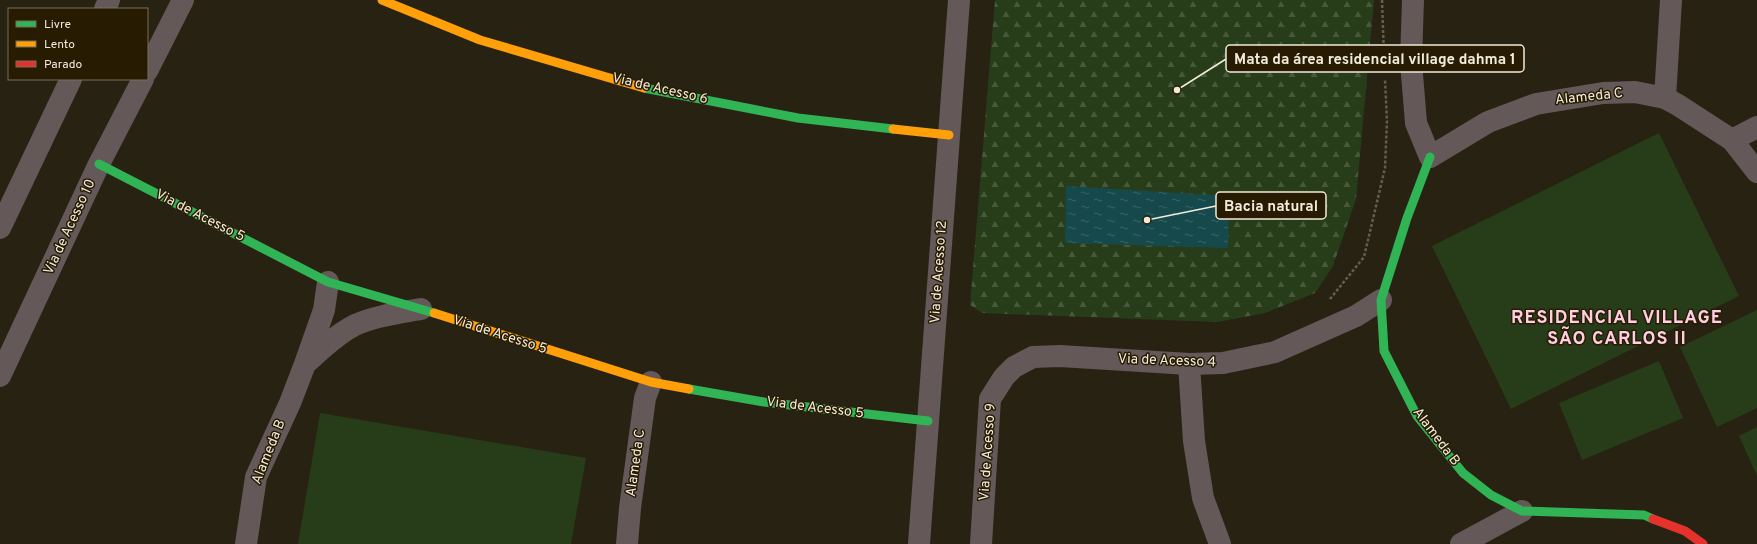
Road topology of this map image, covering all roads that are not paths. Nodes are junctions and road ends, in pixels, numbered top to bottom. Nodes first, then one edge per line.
1 (183, 0) edge
2 (382, 0) edge
3 (959, 0) edge
4 (1413, 0) edge
5 (1671, 0) edge
6 (148, 69) edge
7 (72, 80) edge
8 (142, 80) edge
9 (1665, 98) junction
10 (1757, 127) edge
11 (949, 136) junction
12 (1732, 140) junction
13 (1430, 157) junction
14 (99, 164) junction
15 (1757, 172) edge
16 (0, 228) edge
17 (328, 282) junction
18 (1381, 300) junction
19 (421, 310) junction
20 (305, 364) junction
21 (1189, 364) junction
22 (1014, 367) joint
23 (0, 376) edge
24 (651, 382) junction
25 (928, 421) junction
26 (1522, 511) junction
27 (246, 544) edge
28 (628, 544) edge
29 (919, 544) edge
30 (981, 544) edge
31 (1220, 544) edge
32 (1461, 544) edge
33 (1703, 544) edge

1 - 6 street
2 - 11 street, Via de Acesso 6
3 - 11 street, Via de Acesso 12
4 - 13 street
5 - 9 street
7 - 16 street
8 - 14 street, Via de Acesso 10
9 - 12 street, Alameda C
9 - 13 street, Alameda C
10 - 12 street
11 - 25 street, Via de Acesso 12
12 - 15 street, Alameda C
13 - 18 street, Alameda B
14 - 17 street, Via de Acesso 5
14 - 23 street, Via de Acesso 10
17 - 19 street, Via de Acesso 5
17 - 20 street, Alameda B
18 - 21 street, Via de Acesso 4
18 - 26 street, Alameda B
19 - 20 street, Alameda B
19 - 24 street, Via de Acesso 5
20 - 27 street, Alameda B
21 - 22 street, Via de Acesso 4
21 - 31 street
22 - 30 street, Via de Acesso 9
24 - 25 street, Via de Acesso 5
24 - 28 street, Alameda C
25 - 29 street, Via de Acesso 12
26 - 32 street
26 - 33 street, Alameda B

